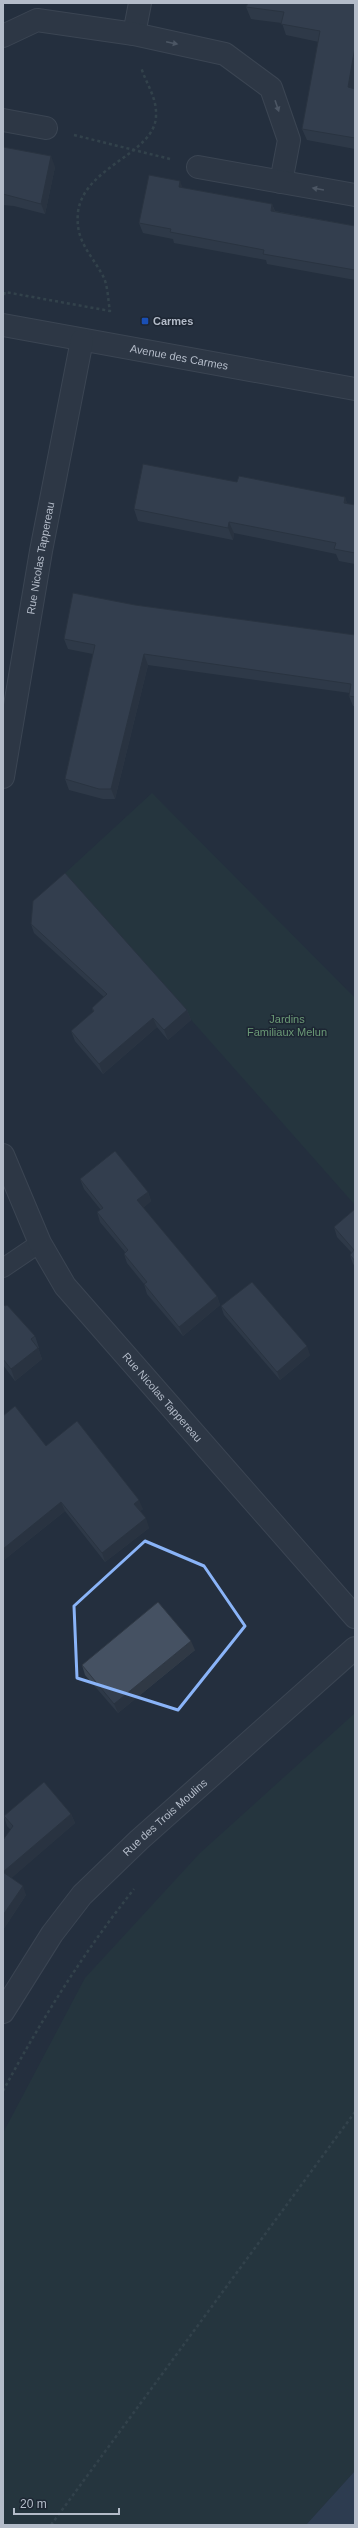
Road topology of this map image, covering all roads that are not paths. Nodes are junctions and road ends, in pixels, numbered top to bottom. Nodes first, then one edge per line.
1 (140, 3) edge
2 (134, 34) junction
3 (3, 36) edge
4 (3, 120) edge
5 (46, 128) road end
6 (198, 167) road end
7 (281, 182) junction
8 (355, 195) edge
9 (3, 325) edge
10 (82, 340) junction
11 (355, 389) edge
12 (3, 777) edge
13 (3, 1155) edge
14 (40, 1243) junction
15 (3, 1268) edge
16 (355, 1617) edge
17 (355, 1648) edge
18 (3, 2012) edge

1 - 2 street
2 - 3 street
2 -> 7 street
4 - 5 street
6 - 7 street
8 -> 7 street
9 - 10 street, Avenue des Carmes
10 - 11 street, Avenue des Carmes
10 - 12 street, Rue Nicolas Tappereau
13 - 14 street, Rue Nicolas Tappereau
14 - 15 lane
14 - 16 street, Rue Nicolas Tappereau
17 - 18 street, Rue des Trois Moulins

